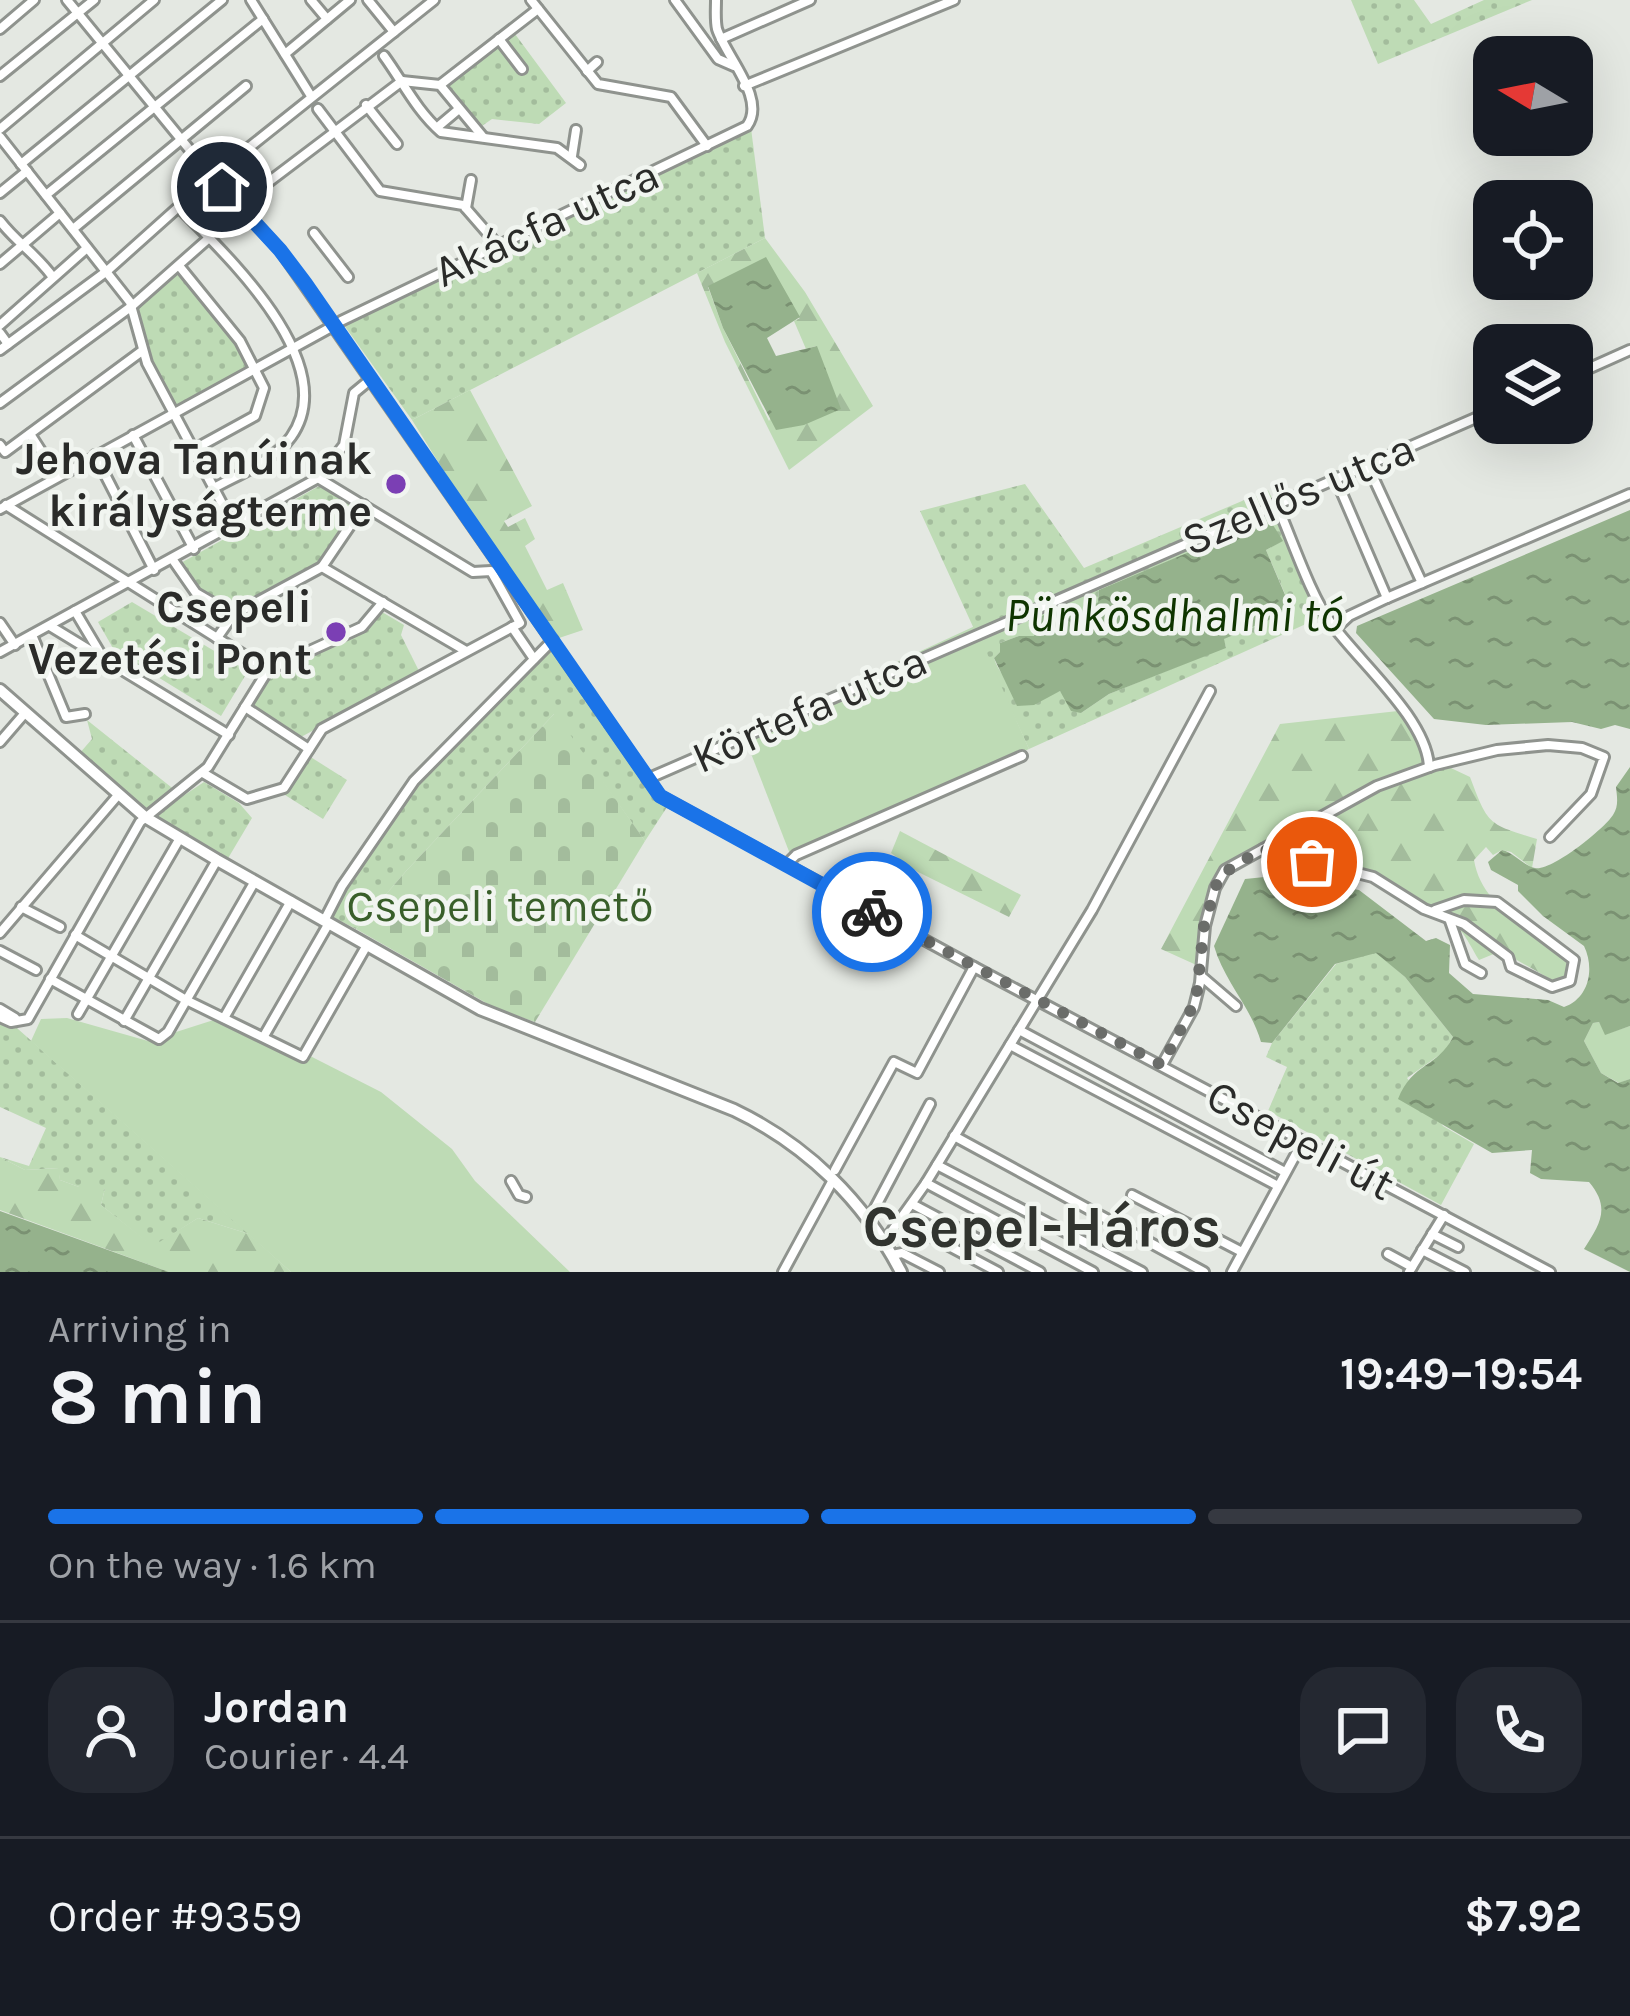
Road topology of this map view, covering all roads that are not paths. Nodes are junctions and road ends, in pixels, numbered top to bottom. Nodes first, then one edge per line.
1 (34, 0) edge
2 (67, 0) edge
3 (94, 0) edge
4 (154, 0) edge
5 (222, 0) edge
6 (251, 0) edge
7 (311, 0) edge
8 (350, 0) edge
9 (368, 0) edge
10 (434, 0) edge
11 (531, 0) edge
12 (675, 0) edge
13 (716, 0) edge
14 (810, 0) edge
15 (954, 0) edge
16 (538, 9) junction
17 (78, 13) junction
18 (263, 19) junction
19 (327, 19) junction
20 (0, 28) edge
21 (394, 32) junction
22 (721, 39) junction
23 (500, 40) junction
24 (102, 43) junction
25 (285, 54) junction
26 (384, 56) dead end
27 (597, 62) dead end
28 (735, 66) junction
29 (522, 69) dead end
30 (587, 71) junction
31 (1, 74) edge
32 (130, 76) junction
33 (402, 81) junction
34 (440, 85) junction
35 (246, 86) dead end
36 (745, 86) junction
37 (311, 96) junction
38 (367, 105) junction
39 (156, 109) junction
40 (459, 109) junction
41 (318, 110) dead end
42 (440, 125) dead end
43 (333, 130) junction
44 (576, 130) dead end
45 (0, 133) edge
46 (484, 138) junction
47 (182, 140) junction
48 (398, 144) dead end
49 (707, 146) junction
50 (572, 156) junction
51 (580, 165) dead end
52 (226, 166) junction
53 (24, 167) junction
54 (212, 177) junction
55 (471, 180) dead end
56 (222, 187) junction
57 (0, 193) edge
58 (46, 195) junction
59 (246, 200) dead end
60 (179, 207) junction
61 (466, 208) junction
62 (60, 213) junction
63 (0, 220) edge
64 (74, 229) junction
65 (314, 233) dead end
66 (209, 238) junction
67 (496, 243) junction
68 (22, 244) junction
69 (87, 248) junction
70 (0, 264) edge
71 (180, 267) junction
72 (107, 272) junction
73 (52, 276) junction
74 (348, 277) dead end
75 (32, 299) junction
76 (132, 306) junction
77 (45, 317) junction
78 (338, 322) junction
79 (0, 332) edge
80 (4, 347) edge
81 (293, 349) junction
82 (1630, 350) edge
83 (142, 351) junction
84 (1593, 367) edge
85 (257, 369) junction
86 (371, 380) junction
87 (0, 403) edge
88 (173, 412) junction
89 (1473, 419) edge
90 (30, 434) junction
91 (133, 435) junction
92 (2, 449) edge
93 (193, 450) junction
94 (95, 455) junction
95 (1367, 464) junction
96 (57, 476) junction
97 (1335, 477) junction
98 (318, 478) junction
99 (214, 488) junction
100 (1630, 494) edge
101 (1276, 503) junction
102 (364, 505) junction
103 (2, 507) edge
104 (235, 526) junction
105 (194, 549) junction
106 (173, 560) junction
107 (322, 567) junction
108 (154, 570) junction
109 (128, 583) junction
110 (1422, 584) junction
111 (1387, 598) junction
112 (383, 602) junction
113 (76, 611) junction
114 (232, 615) junction
115 (0, 623) edge
116 (516, 625) junction
117 (49, 626) junction
118 (1336, 628) junction
119 (32, 635) junction
120 (220, 635) junction
121 (970, 636) joint
122 (553, 640) junction
123 (15, 645) junction
124 (467, 651) junction
125 (0, 652) edge
126 (104, 659) junction
127 (534, 659) junction
128 (268, 670) junction
129 (0, 690) edge
130 (1210, 691) dead end
131 (245, 707) junction
132 (26, 712) junction
133 (85, 714) dead end
134 (322, 729) junction
135 (229, 735) junction
136 (0, 742) edge
137 (298, 742) junction
138 (309, 749) junction
139 (1022, 756) dead end
140 (1429, 767) junction
141 (203, 773) junction
142 (647, 779) junction
143 (119, 794) junction
144 (145, 817) junction
145 (1550, 837) dead end
146 (180, 838) junction
147 (1262, 849) junction
148 (218, 860) junction
149 (786, 865) junction
150 (255, 881) junction
151 (290, 902) junction
152 (21, 907) junction
153 (1435, 910) junction
154 (1450, 919) junction
155 (326, 922) junction
156 (60, 927) dead end
157 (0, 933) edge
158 (75, 935) junction
159 (367, 945) junction
160 (0, 951) edge
161 (112, 956) junction
162 (974, 967) junction
163 (36, 970) dead end
164 (1481, 973) dead end
165 (1201, 976) junction
166 (149, 978) junction
167 (50, 979) junction
168 (1044, 989) junction
169 (87, 1000) junction
170 (186, 1000) junction
171 (1037, 1000) junction
172 (1047, 1005) junction
173 (1236, 1006) dead end
174 (0, 1013) edge
175 (78, 1014) dead end
176 (15, 1018) dead end
177 (224, 1018) junction
178 (124, 1022) junction
179 (1019, 1030) junction
180 (264, 1037) junction
181 (1010, 1045) junction
182 (1162, 1065) junction
183 (930, 1104) dead end
184 (954, 1136) junction
185 (1303, 1141) junction
186 (937, 1165) junction
187 (1285, 1172) junction
188 (834, 1175) junction
189 (511, 1181) dead end
190 (926, 1183) junction
191 (1278, 1186) junction
192 (1132, 1195) dead end
193 (526, 1197) dead end
194 (912, 1204) junction
195 (1444, 1215) junction
196 (869, 1219) junction
197 (902, 1221) junction
198 (1432, 1234) junction
199 (884, 1242) junction
200 (1458, 1247) dead end
201 (1422, 1250) junction
202 (1242, 1252) junction
203 (1388, 1254) dead end
204 (892, 1255) junction
205 (1410, 1269) edge
206 (783, 1272) edge
207 (901, 1272) edge
208 (939, 1272) edge
209 (998, 1272) edge
210 (1040, 1272) edge
211 (1093, 1272) edge
212 (1142, 1272) edge
213 (1204, 1272) edge
214 (1232, 1272) edge
215 (1465, 1272) edge
216 (1550, 1272) edge

1 - 20 street
2 - 17 street, Csepeli út
3 - 17 street
4 - 24 street
5 - 32 street
6 - 18 street
7 - 19 street
8 - 19 street
9 - 21 street
10 - 21 street
11 - 16 street
12 - 28 street
13 - 22 street
14 - 22 street
15 - 36 street
16 - 23 street
16 - 30 street
17 - 24 street, Csepeli út
17 - 31 street
18 - 25 street
18 - 39 street
19 - 25 street
21 - 37 street
22 - 28 street
23 - 29 street
23 - 34 street
24 - 32 street, Csepeli út
24 - 45 street
25 - 37 street
26 - 33 street
27 - 30 street
28 - 36 street
30 - 49 street
32 - 39 street, Csepeli út
32 - 53 street
33 - 34 street
33 - 38 street
33 - 46 street
34 - 40 street
35 - 47 street
36 - 49 street, Akácfa utca
37 - 52 street
38 - 43 street
38 - 48 street
39 - 47 street, Csepeli út
39 - 58 street
40 - 42 street
40 - 46 street
41 - 43 street
43 - 59 street
43 - 61 street
44 - 50 street
45 - 53 street
46 - 50 street
47 - 54 street, Csepeli út
47 - 64 street
49 - 67 street, Akácfa utca
50 - 51 street
52 - 54 street
52 - 56 street
53 - 57 street
53 - 58 street
54 - 56 street, Csepeli út
54 - 60 street
55 - 61 street
56 - 78 street, Csepeli út
58 - 62 street
60 - 66 street
60 - 72 street
61 - 67 street
62 - 64 street
62 - 68 street
63 - 68 street
64 - 69 street
65 - 74 street
66 - 71 street
66 - 81 street
67 - 78 street, Akácfa utca
68 - 70 street
68 - 73 street
69 - 72 street
69 - 73 street
71 - 76 street
71 - 85 street
72 - 76 street
72 - 77 street
73 - 75 street
75 - 77 street
75 - 79 street
76 - 83 street
76 - 87 street
77 - 80 street
78 - 81 street, Akácfa utca
78 - 86 street, Csepeli út
79 - 80 street
81 - 85 street, Akácfa utca
81 - 99 street
82 - 84 street
83 - 88 street
83 - 90 street
85 - 88 street, Akácfa utca
85 - 93 street
86 - 98 street
86 - 122 street, Csepeli út
88 - 91 street
88 - 93 street
89 - 95 street, Szellős utca
90 - 92 street
90 - 96 street
91 - 94 street
91 - 105 street
93 - 99 street
94 - 96 street
94 - 108 street
95 - 97 street, Szellős utca
95 - 110 street
96 - 103 street
97 - 101 street, Szellős utca
97 - 111 street
98 - 102 street
98 - 104 street
99 - 104 street
100 - 110 street
101 - 118 street
101 - 121 street, Szellős utca
102 - 107 street
102 - 116 street
103 - 109 street
104 - 105 street
105 - 106 street
106 - 108 street
106 - 114 street
107 - 112 street
107 - 114 street
108 - 109 street
109 - 113 street
109 - 120 street
110 - 111 street
111 - 118 street
112 - 124 street
112 - 128 street
113 - 117 street
113 - 126 street
114 - 120 street
115 - 123 street
116 - 124 street
116 - 127 street
117 - 119 street
117 - 126 street
118 - 140 street
119 - 123 street
119 - 133 street
120 - 128 street
121 - 142 street, Körtefa utca
122 - 127 street
122 - 142 street, Csepeli út
123 - 125 street
124 - 134 street
126 - 135 street
127 - 155 street
128 - 131 street
129 - 132 main road
130 - 168 street
131 - 135 street
131 - 137 street
132 - 136 street
132 - 143 main road
134 - 137 street
134 - 138 street
135 - 141 street
137 - 138 street
138 - 141 street
139 - 149 street
140 - 145 street
140 - 147 street
141 - 144 street
142 - 149 street, Csepeli út
143 - 144 main road
143 - 152 street
144 - 146 main road
144 - 158 street
146 - 148 main road
146 - 161 street
147 - 153 street
147 - 165 street
148 - 150 main road
148 - 166 street
149 - 162 street, Csepeli út
150 - 151 main road
150 - 170 street
151 - 155 main road
151 - 177 street
152 - 156 street
152 - 157 street
153 - 154 street
153 - 154 street
154 - 164 street
155 - 159 main road
155 - 180 street
158 - 161 street
158 - 167 street
159 - 180 street
159 - 188 main road
160 - 163 street
161 - 166 street
161 - 169 street
162 - 171 street, Csepeli út
162 - 188 street
165 - 173 street
165 - 182 street
166 - 170 street
166 - 178 street
167 - 169 street
167 - 174 street
168 - 171 street
168 - 172 street
169 - 175 street
169 - 178 street
170 - 177 street
170 - 178 street
171 - 172 street, Csepeli út
171 - 179 street
172 - 182 street, Csepeli út
174 - 176 street
177 - 180 street
179 - 181 street
179 - 187 street
181 - 184 street
181 - 191 street
182 - 185 street, Csepeli út
183 - 196 street
184 - 186 street
184 - 213 street
185 - 187 street
185 - 195 street, Csepeli út
186 - 190 street
186 - 212 street
187 - 191 street
188 - 196 main road
188 - 206 street
189 - 193 street
190 - 194 street
190 - 211 street
191 - 202 street
192 - 202 street
194 - 197 street
194 - 210 street
195 - 198 street
195 - 216 street, Csepeli út
196 - 199 main road
197 - 199 street
197 - 209 street
198 - 200 street
198 - 201 street
199 - 204 main road
201 - 205 street
201 - 215 street
202 - 214 street
203 - 205 street
204 - 207 main road
204 - 208 street

